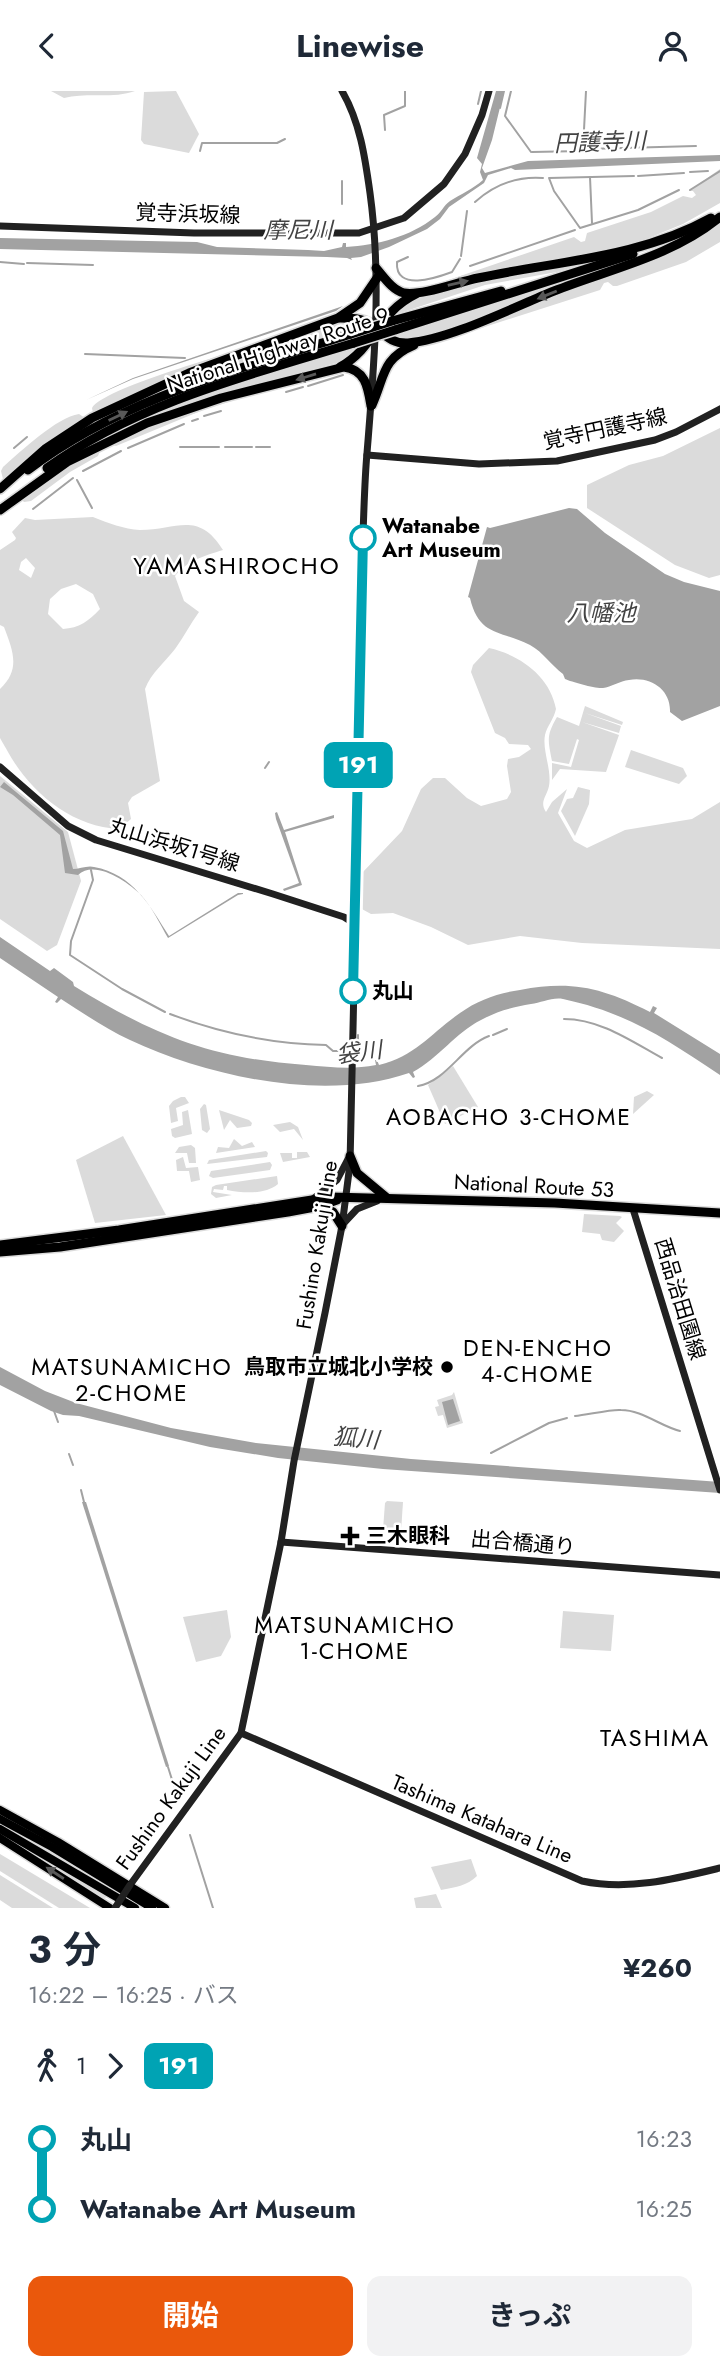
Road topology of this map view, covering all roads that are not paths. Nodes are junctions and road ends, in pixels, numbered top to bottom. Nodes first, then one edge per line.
1 (342, 91) edge
2 (489, 91) edge
3 (720, 214) edge
4 (0, 226) edge
5 (375, 228) junction
6 (376, 273) junction
7 (418, 293) junction
8 (338, 318) junction
9 (377, 329) junction
10 (442, 334) junction
11 (352, 338) junction
12 (340, 366) junction
13 (371, 406) junction
14 (720, 409) edge
15 (367, 455) junction
16 (0, 491) edge
17 (0, 508) edge
18 (0, 767) edge
19 (355, 924) junction
20 (350, 1156) junction
21 (346, 1197) junction
22 (388, 1198) junction
23 (312, 1199) junction
24 (320, 1206) junction
25 (633, 1209) junction
26 (720, 1213) edge
27 (342, 1226) junction
28 (0, 1245) edge
29 (0, 1252) edge
30 (720, 1490) edge
31 (281, 1542) junction
32 (720, 1575) edge
33 (241, 1733) junction
34 (0, 1810) edge
35 (0, 1819) edge
36 (0, 1829) edge
37 (0, 1837) edge
38 (720, 1868) edge
39 (132, 1883) junction
40 (110, 1908) edge
41 (115, 1908) edge
42 (135, 1908) edge
43 (152, 1908) edge
44 (165, 1908) edge

1 - 5 main road, Fushino Kakuji Line
2 - 5 main road, 覚寺浜坂線
7 -> 3 highway
3 -> 10 highway
3 - 11 highway, National Highway Route 9, bridge
4 - 5 main road, 覚寺浜坂線
5 - 6 main road, Fushino Kakuji Line
6 - 7 highway
6 - 8 highway
6 - 9 main road, Fushino Kakuji Line
7 - 9 highway
8 - 9 highway
8 - 16 highway
9 - 10 highway
9 - 12 highway
9 - 13 main road, Fushino Kakuji Line
10 - 13 highway
16 -> 11 highway, National Highway Route 9
11 - 17 highway, National Highway Route 9
12 - 13 highway
12 -> 17 highway
13 - 15 main road, Fushino Kakuji Line
14 - 15 main road, 覚寺円護寺線
15 - 19 main road, Fushino Kakuji Line
18 - 19 main road, 丸山浜坂1号線
19 - 20 main road, Fushino Kakuji Line
20 - 21 main road, Fushino Kakuji Line
20 - 22 highway
20 - 23 main road
21 - 22 highway, National Route 53
21 - 23 highway, National Route 53
21 - 24 highway, National Route 53
21 - 27 main road, Fushino Kakuji Line
22 - 25 highway, National Route 53
22 - 27 main road
23 - 28 highway, National Route 53
24 - 27 highway
24 - 29 highway, National Route 53
25 - 26 highway, National Route 53
25 - 30 main road, 西品治田園線
27 - 31 main road, Fushino Kakuji Line
31 - 32 main road, 出合橋通り
31 - 33 main road, Fushino Kakuji Line
33 - 38 main road, Tashima Katahara Line
33 - 39 main road, Fushino Kakuji Line
34 - 39 main road
35 - 43 main road
36 - 42 main road
40 -> 37 main road
39 - 41 main road, Fushino Kakuji Line, bridge
39 - 44 main road

